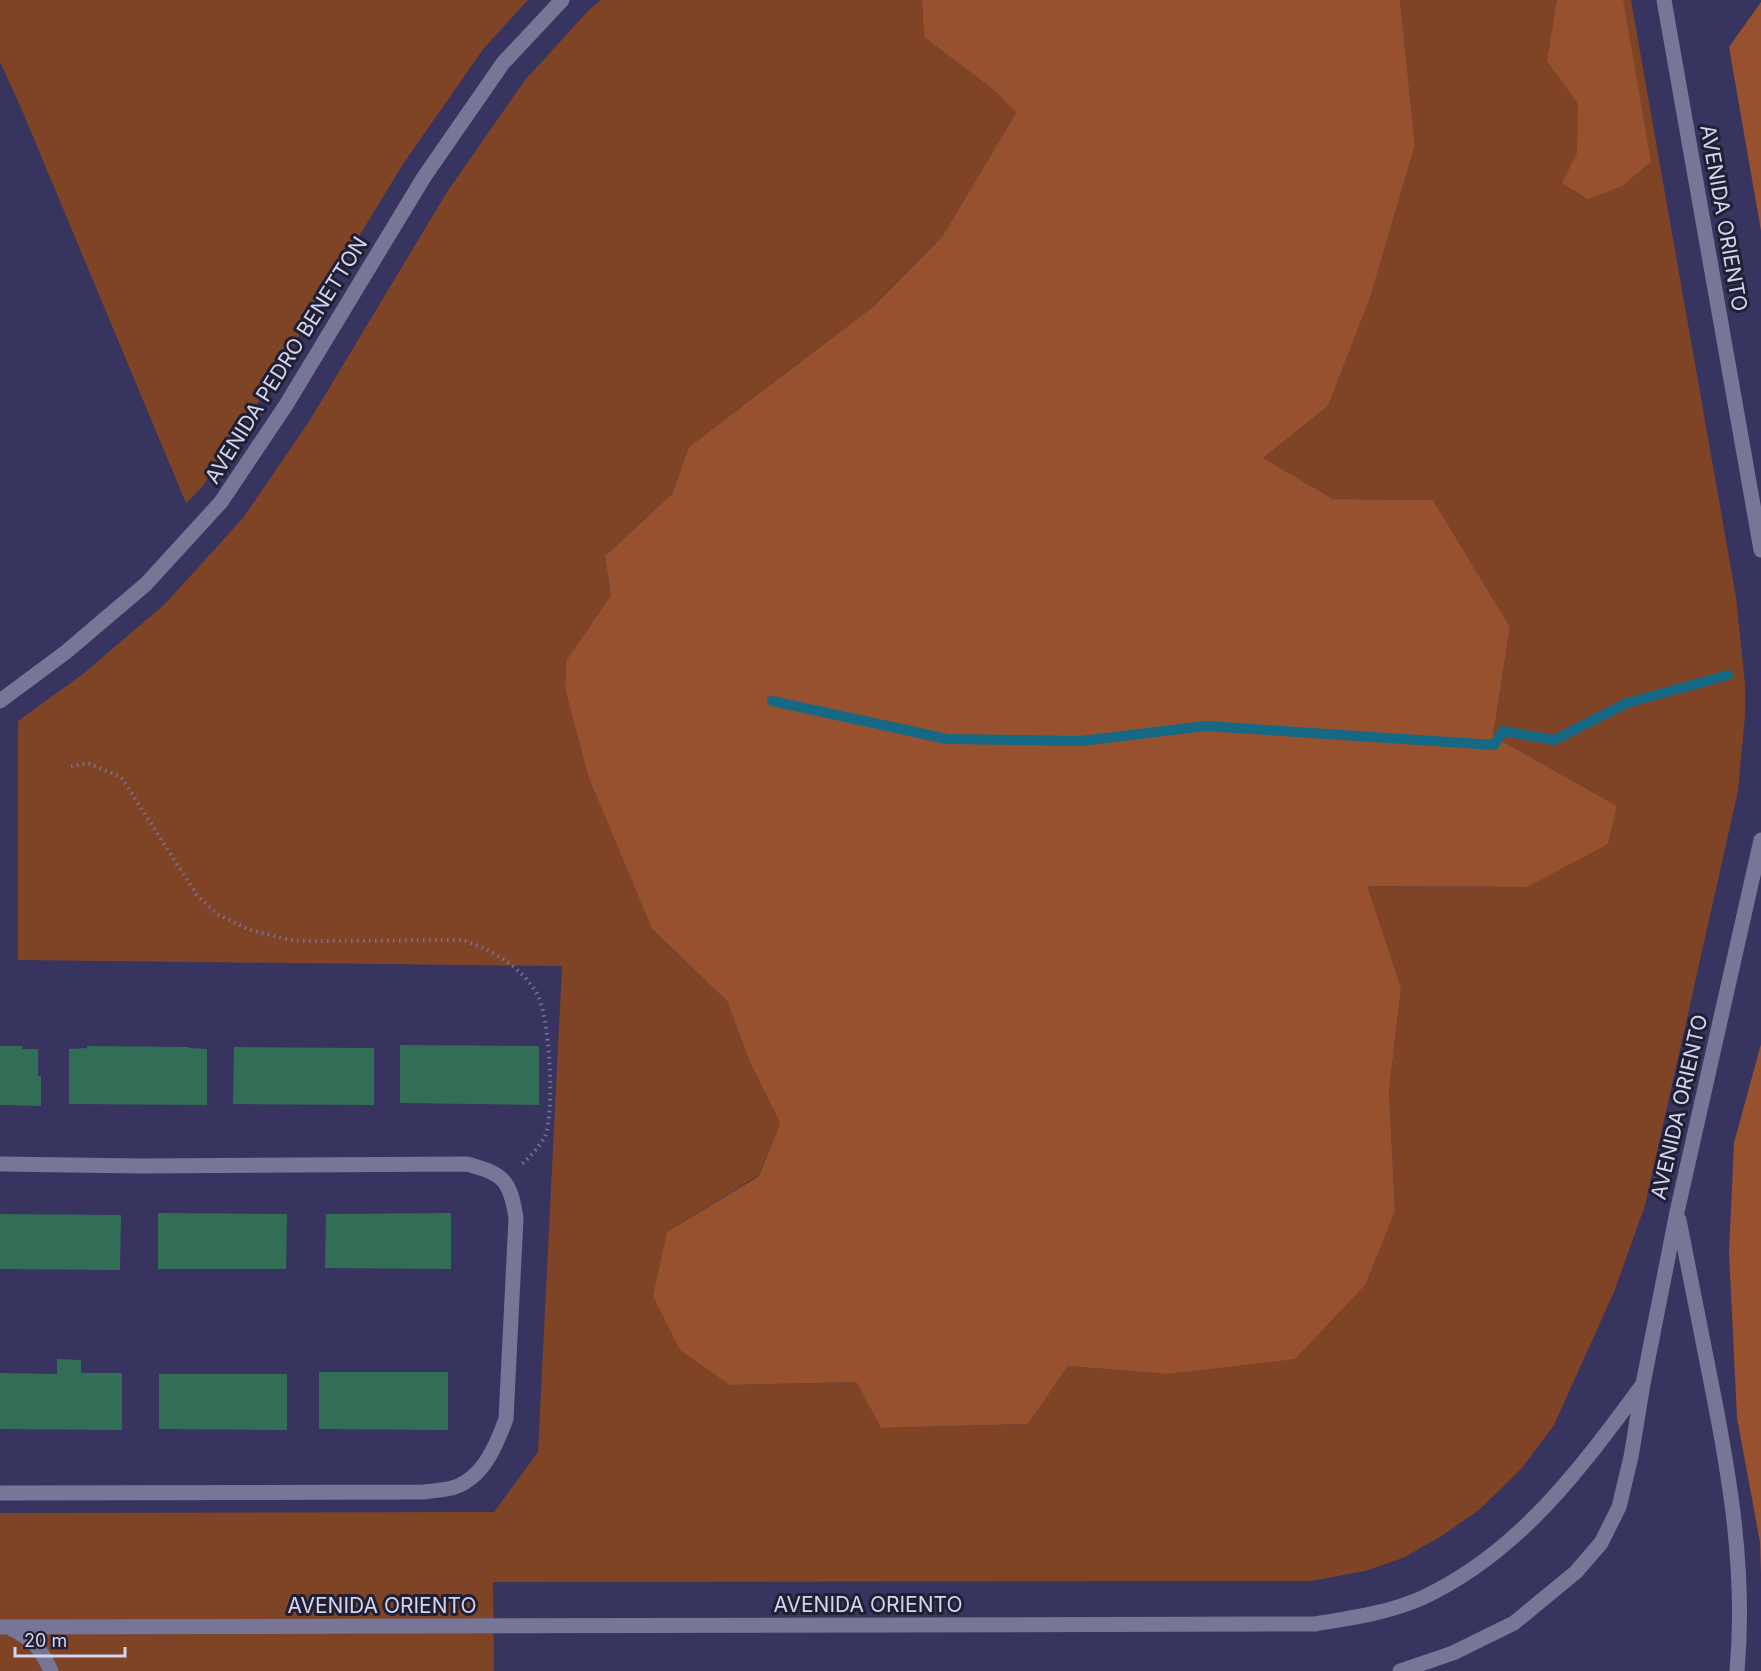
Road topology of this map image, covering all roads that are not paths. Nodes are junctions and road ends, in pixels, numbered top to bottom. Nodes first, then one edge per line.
1 (562, 0) edge
2 (1664, 0) edge
3 (1761, 550) edge
4 (0, 701) edge
5 (1761, 840) edge
6 (0, 1164) edge
7 (1677, 1212) junction
8 (1643, 1384) junction
9 (0, 1494) edge
10 (4, 1627) edge
11 (51, 1671) edge
12 (1400, 1671) edge
13 (1737, 1671) edge

1 - 4 street, AVENIDA PEDRO BENETTON
2 - 3 street, AVENIDA ORIENTO
5 - 7 street, AVENIDA ORIENTO
6 - 9 street
7 - 8 street, AVENIDA ORIENTO
7 - 13 street
8 - 10 street, AVENIDA ORIENTO
8 - 12 street, AVENIDA ORIENTO
10 - 11 street

